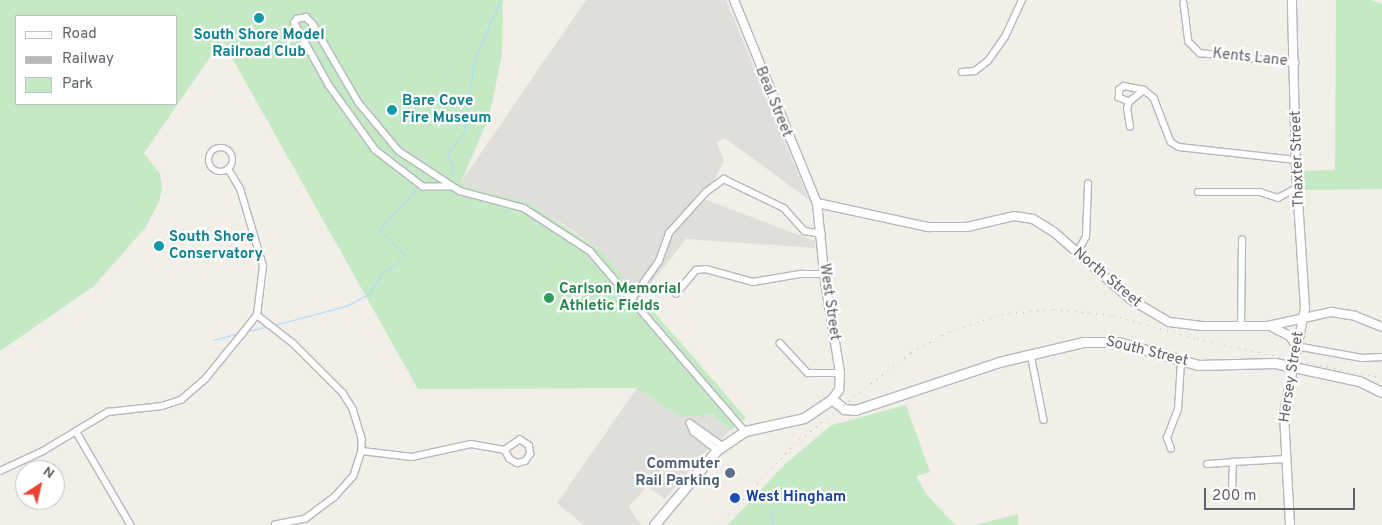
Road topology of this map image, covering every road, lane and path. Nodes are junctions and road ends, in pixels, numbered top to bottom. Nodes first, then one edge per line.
1 (734, 0) edge
2 (1022, 0) edge
3 (1292, 0) edge
4 (1184, 3) dead end
5 (1295, 63) junction
6 (962, 72) dead end
7 (1144, 90) junction
8 (1129, 102) junction
9 (1130, 127) dead end
10 (1296, 160) junction
11 (228, 169) junction
12 (1088, 184) dead end
13 (452, 187) junction
14 (1297, 188) junction
15 (1198, 192) dead end
16 (817, 202) junction
17 (838, 207) junction
18 (819, 214) junction
19 (822, 234) junction
20 (1242, 240) dead end
21 (1077, 253) junction
22 (824, 274) junction
23 (676, 294) dead end
24 (632, 299) junction
25 (257, 315) junction
26 (1302, 318) junction
27 (1241, 326) junction
28 (1268, 326) junction
29 (1382, 327) edge
30 (780, 343) dead end
31 (1296, 346) junction
32 (1031, 354) junction
33 (1382, 357) edge
34 (1182, 362) junction
35 (1292, 367) junction
36 (840, 373) junction
37 (1382, 392) edge
38 (832, 399) junction
39 (1044, 420) dead end
40 (76, 431) junction
41 (745, 431) junction
42 (720, 448) junction
43 (1171, 449) dead end
44 (505, 450) junction
45 (362, 451) junction
46 (1286, 459) junction
47 (1233, 462) junction
48 (1207, 464) dead end
49 (0, 471) edge
50 (1232, 489) dead end
51 (307, 522) edge
52 (131, 525) edge
53 (276, 525) edge
54 (654, 525) edge
55 (1290, 525) edge

1 - 16 street, Beal Street
2 - 6 street
3 - 5 street, Thaxter Street
4 - 5 street, Kents Lane
5 - 10 street, Thaxter Street
7 - 8 street
7 - 8 street
7 - 10 street
8 - 9 street
10 - 14 street, Thaxter Street
11 - 11 street
11 - 25 street
12 - 21 street
13 - 13 street
13 - 24 street
14 - 15 street
14 - 26 street, Thaxter Street
16 - 17 street, North Street
16 - 18 street, West Street
17 - 18 street
17 - 21 street, North Street
18 - 19 street, West Street
19 - 22 street, West Street
19 - 24 street
20 - 27 street
21 - 27 street, North Street
22 - 23 street
22 - 36 street, West Street
24 - 41 street
25 - 40 street
25 - 45 street
26 - 28 street, North Street
26 - 29 street, North Street
26 - 31 street, Hersey Street
27 - 28 street, North Street
28 - 31 street
30 - 36 street
31 - 33 street
31 - 35 street, Hersey Street
32 - 34 main road, South Street
32 - 38 main road, South Street
32 - 39 street
34 - 35 main road, South Street
34 - 43 street
35 - 37 main road, South Street
35 - 46 street, Hersey Street
36 - 38 street, West Street
38 - 41 main road
40 - 49 street
40 - 52 street
41 - 42 main road
42 - 42 street
42 - 54 main road
44 - 44 street
44 - 45 street
45 - 51 street
46 - 47 street
46 - 55 street, Hersey Street
47 - 48 street
47 - 50 street
51 - 53 street

